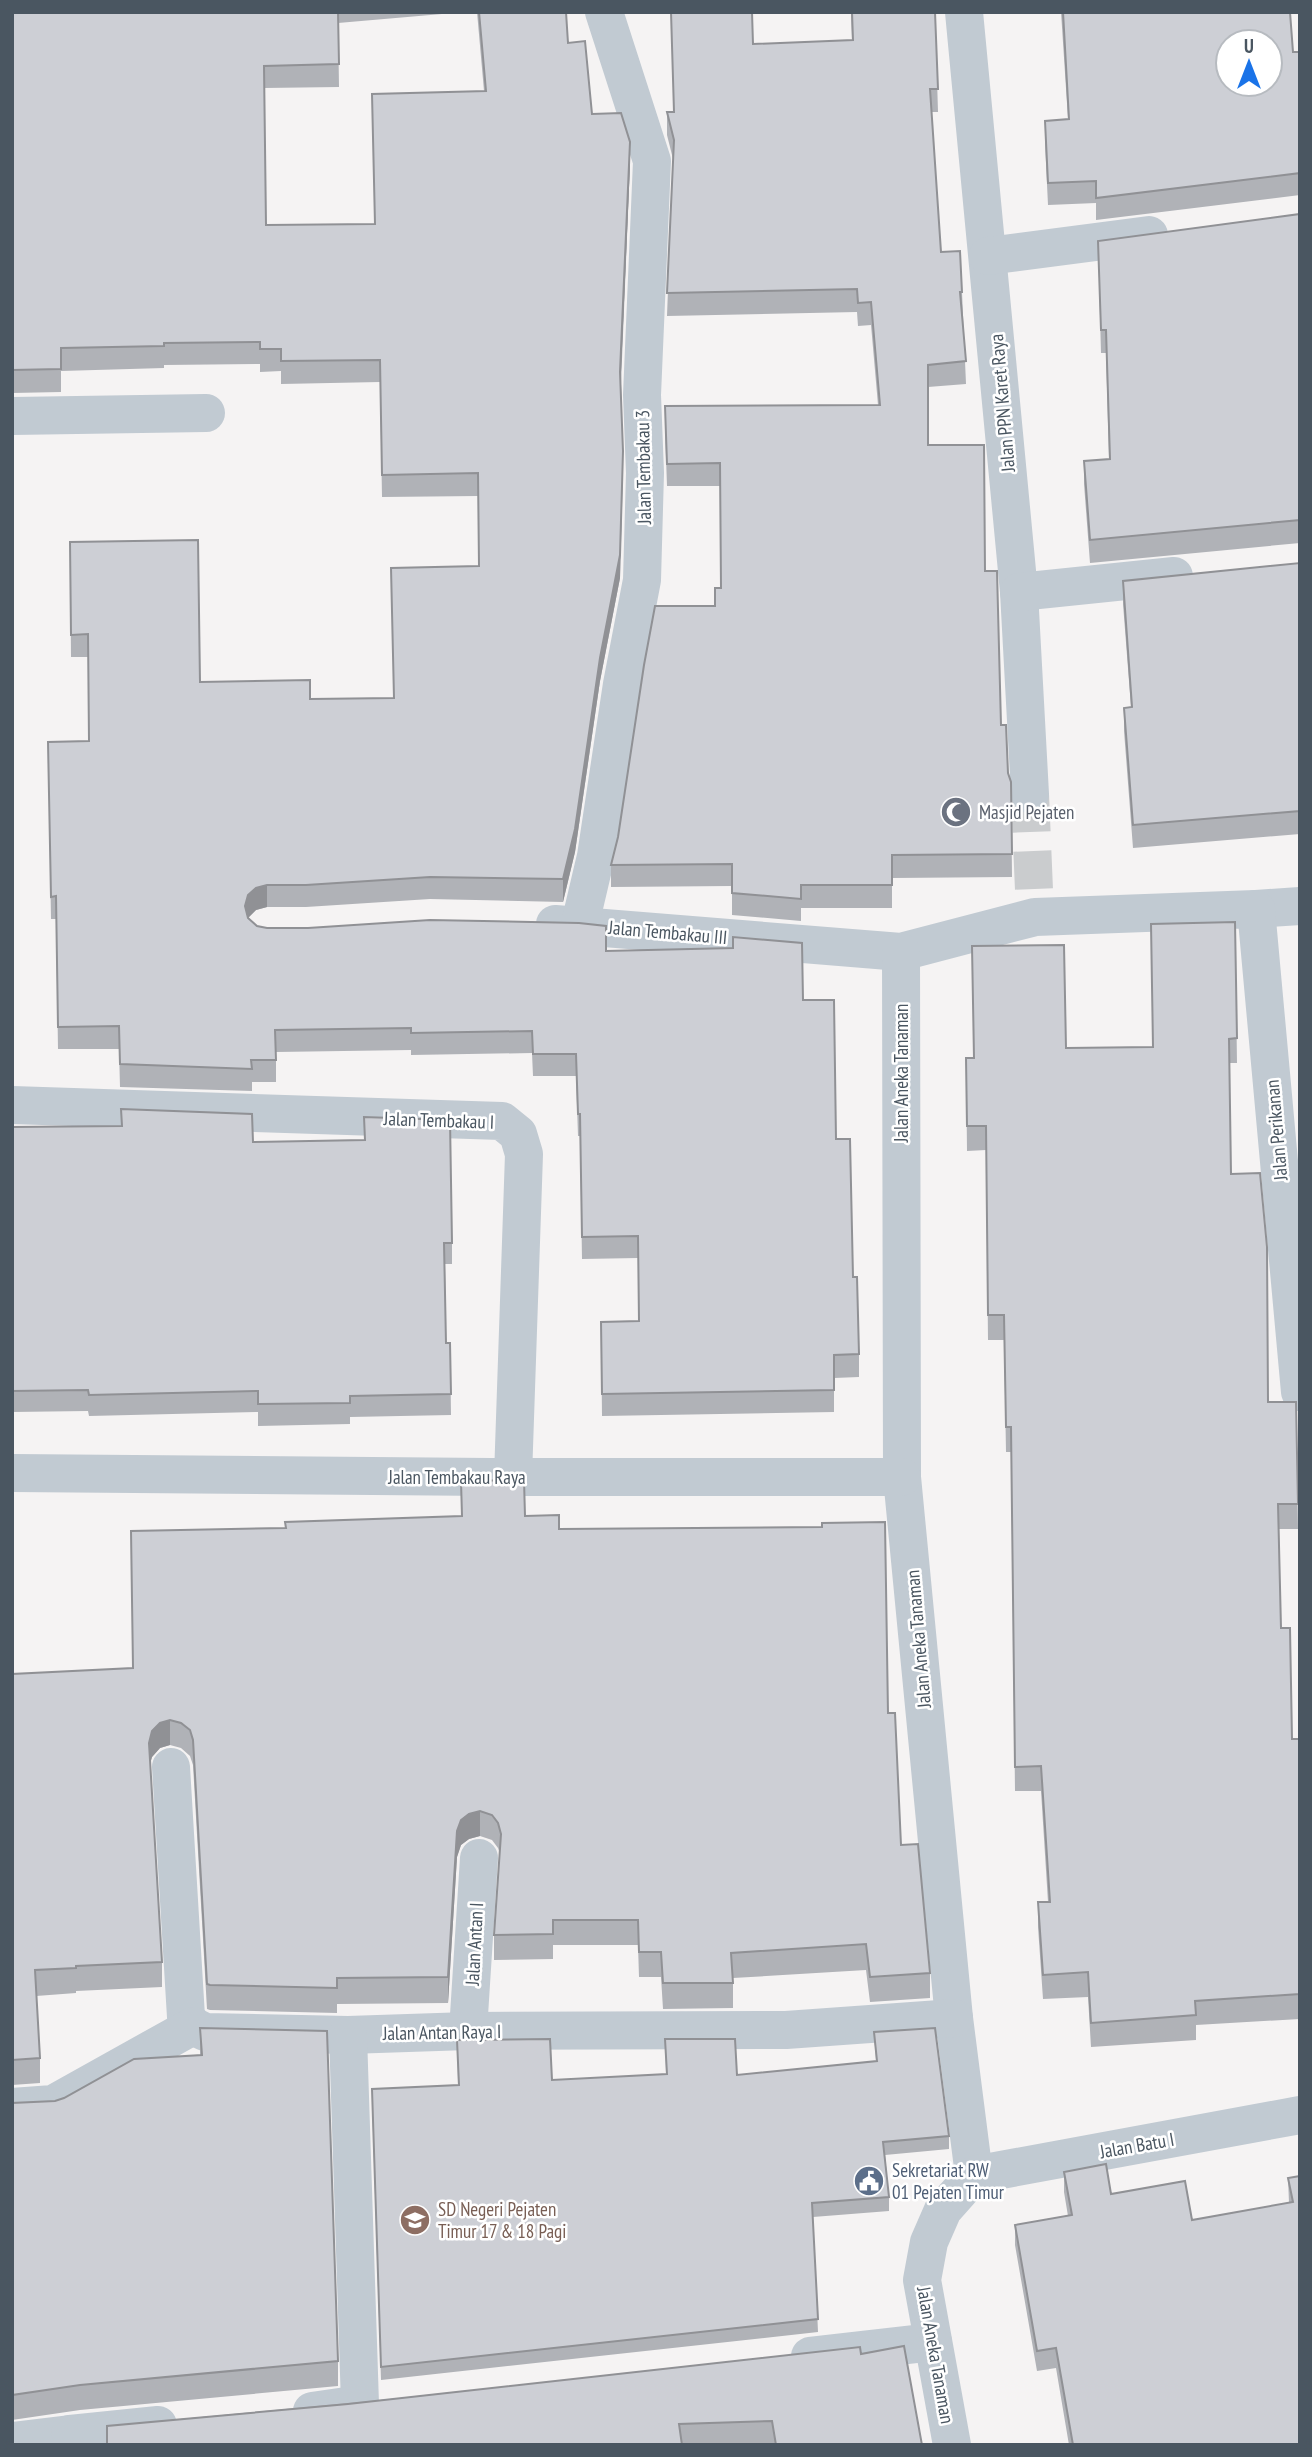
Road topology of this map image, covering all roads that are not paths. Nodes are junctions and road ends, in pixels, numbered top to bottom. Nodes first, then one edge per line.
1 (604, 12) edge
2 (964, 12) edge
3 (1178, 231) edge
4 (988, 256) junction
5 (206, 413) dead end
6 (12, 416) edge
7 (1206, 573) edge
8 (1019, 592) junction
9 (1030, 794) tunnel mouth
10 (1300, 906) edge
11 (1256, 909) junction
12 (525, 923) edge
13 (580, 924) junction
14 (901, 952) junction
15 (12, 1105) edge
16 (1300, 1392) edge
17 (12, 1473) edge
18 (513, 1477) junction
19 (902, 1477) junction
20 (171, 1768) dead end
21 (479, 1858) dead end
22 (954, 2018) junction
23 (193, 2026) junction
24 (468, 2031) junction
25 (348, 2035) junction
26 (12, 2108) edge
27 (1300, 2115) edge
28 (974, 2175) junction
29 (933, 2342) junction
30 (781, 2359) edge
31 (401, 2399) edge
32 (360, 2404) junction
33 (277, 2414) edge
34 (193, 2422) edge
35 (70, 2439) edge
36 (12, 2441) edge
37 (952, 2445) edge

1 - 13 street, Jalan Tembakau 3
2 - 4 street, Jalan PPN Karet Raya
3 - 4 street
4 - 8 street, Jalan PPN Karet Raya
5 - 6 street
7 - 8 street
8 - 9 street, Jalan PPN Karet Raya
10 - 11 street
11 - 14 street
11 - 16 street, Jalan Perikanan
12 - 13 street, Jalan Tembakau III
13 - 14 street, Jalan Tembakau III
14 - 19 street, Jalan Aneka Tanaman
15 - 18 street, Jalan Tembakau I
17 - 18 street, Jalan Tembakau Raya
18 - 19 street, Jalan Tembakau Raya
19 - 22 street, Jalan Aneka Tanaman
20 - 23 street
21 - 24 street, Jalan Antan I
22 - 24 street, Jalan Antan Raya I
22 - 28 street, Jalan Aneka Tanaman
23 - 25 street, Jalan Antan Raya I
23 - 26 street
24 - 25 street, Jalan Antan Raya I
25 - 32 street
27 - 28 street, Jalan Batu I
28 - 29 street, Jalan Aneka Tanaman
29 - 30 street
29 - 37 street, Jalan Aneka Tanaman
31 - 32 street
32 - 33 street
34 - 35 street
35 - 36 street

